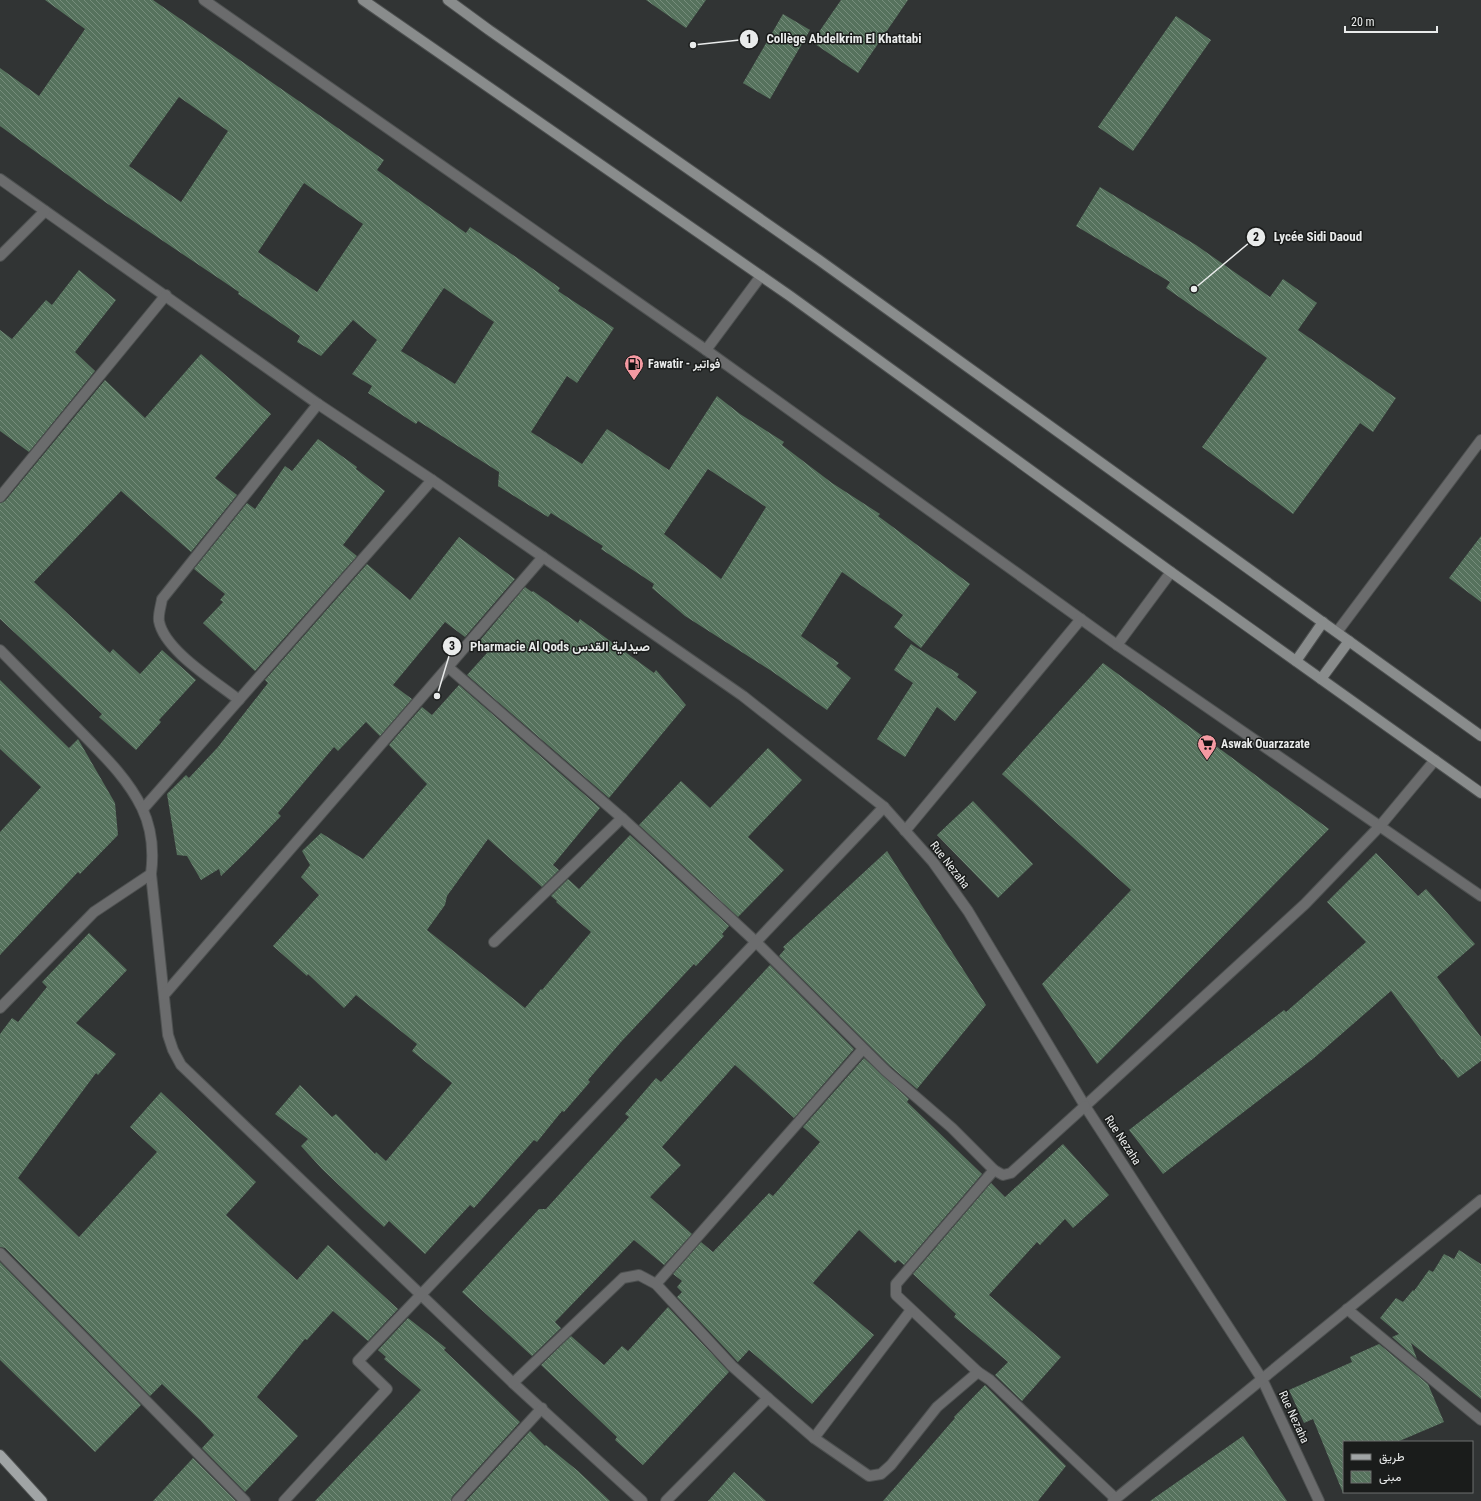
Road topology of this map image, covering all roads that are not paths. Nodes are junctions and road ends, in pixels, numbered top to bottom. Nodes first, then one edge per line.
1 (204, 0) edge
2 (363, 0) edge
3 (448, 0) edge
4 (0, 179) edge
5 (45, 211) junction
6 (0, 256) edge
7 (761, 276) junction
8 (166, 295) junction
9 (706, 350) junction
10 (318, 404) junction
11 (1481, 440) edge
12 (432, 480) junction
13 (0, 498) edge
14 (543, 557) junction
15 (1171, 572) junction
16 (1081, 619) junction
17 (1323, 622) junction
18 (1337, 632) junction
19 (1349, 641) junction
20 (1118, 645) junction
21 (0, 650) edge
22 (1296, 661) junction
23 (448, 667) junction
24 (1321, 679) junction
25 (239, 700) junction
26 (1481, 736) edge
27 (1435, 760) junction
28 (1481, 793) edge
29 (884, 807) junction
30 (143, 809) junction
31 (622, 818) junction
32 (1380, 826) junction
33 (905, 831) junction
34 (151, 874) junction
35 (1481, 896) edge
36 (494, 942) dead end
37 (756, 942) junction
38 (164, 995) junction
39 (0, 1008) edge
40 (863, 1049) junction
41 (1085, 1106) junction
42 (994, 1170) junction
43 (1481, 1200) edge
44 (0, 1253) edge
45 (656, 1284) junction
46 (421, 1295) junction
47 (1346, 1309) junction
48 (911, 1310) junction
49 (978, 1372) junction
50 (1262, 1379) junction
51 (513, 1383) junction
52 (768, 1398) junction
53 (542, 1408) junction
54 (1481, 1420) edge
55 (814, 1438) junction
56 (0, 1455) edge
57 (1114, 1500) edge
58 (42, 1501) edge
59 (246, 1501) edge
60 (284, 1501) edge
61 (457, 1501) edge
62 (642, 1501) edge
63 (666, 1501) edge
64 (1320, 1501) edge

1 - 9 street
2 - 7 main road
3 - 17 main road
4 - 5 street, Rue Nezaha
5 - 6 street
5 - 8 street, Rue Nezaha
7 - 9 street
7 - 15 main road
8 - 10 street, Rue Nezaha
8 - 13 street
9 - 16 street
10 - 12 street, Rue Nezaha
10 - 25 street
11 - 18 street
12 - 14 street, Rue Nezaha
12 - 25 street
14 - 23 street
14 - 29 street, Rue Nezaha
15 - 20 street
15 - 22 main road
16 - 20 street
16 - 33 street
17 - 18 main road
17 - 22 main road
18 - 19 main road
19 - 24 main road
19 - 26 main road
20 - 32 street
21 - 30 street
22 - 24 main road
23 - 31 street
23 - 38 street
24 - 27 main road
25 - 30 street
27 - 28 main road
27 - 32 street
29 - 33 street, Rue Nezaha
29 - 37 street
30 - 34 street
31 - 36 street
31 - 37 street
32 - 35 street
32 - 41 street
33 - 41 street, Rue Nezaha
34 - 38 street
34 - 39 street
37 - 40 street
37 - 46 street
38 - 46 street
40 - 42 street
40 - 45 street
41 - 42 street
41 - 50 street, Rue Nezaha
42 - 48 street
43 - 47 street
44 - 59 street
45 - 51 street
45 - 52 street
46 - 51 street
46 - 60 street
47 - 50 street
47 - 54 street
48 - 49 street
48 - 55 street
49 - 55 street
49 - 57 street
50 - 57 street
50 - 64 street, Rue Nezaha
51 - 53 street
52 - 55 street
52 - 63 street
53 - 61 street
53 - 62 street
56 - 58 main road

